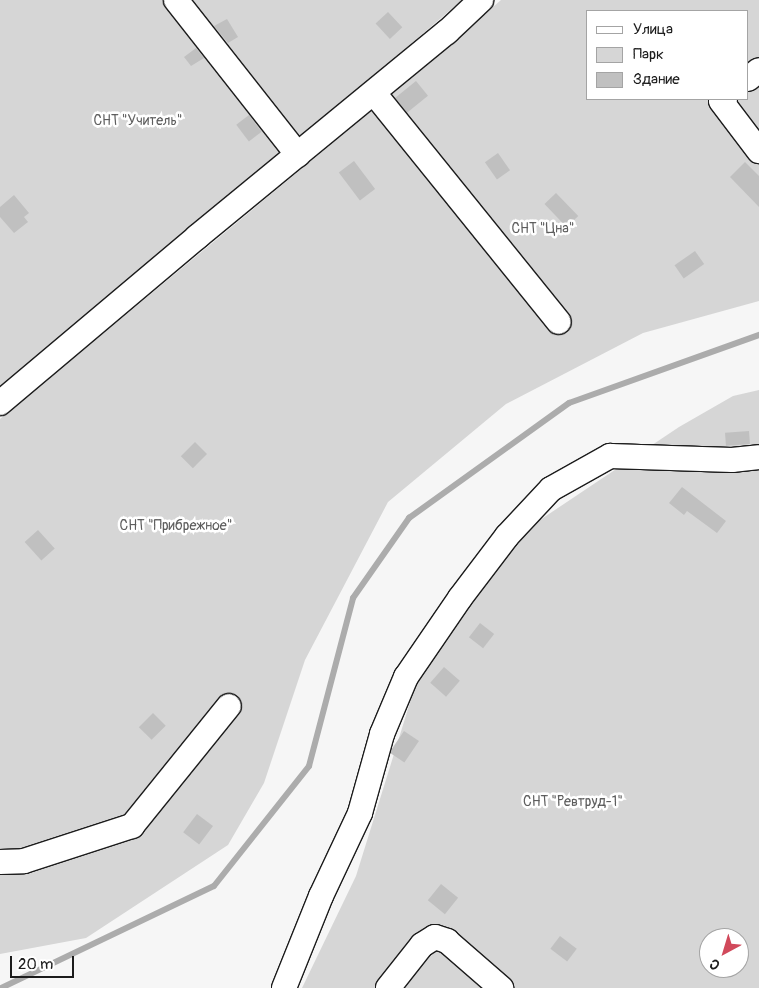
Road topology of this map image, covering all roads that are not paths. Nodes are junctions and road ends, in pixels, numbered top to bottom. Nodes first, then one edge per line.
1 (176, 0) edge
2 (481, 0) edge
3 (759, 70) edge
4 (749, 78) edge
5 (374, 93) junction
6 (724, 100) edge
7 (759, 151) edge
8 (298, 155) junction
9 (559, 322) dead end
10 (0, 403) edge
11 (759, 457) edge
12 (228, 706) dead end
13 (0, 862) edge
14 (284, 988) edge
15 (388, 988) edge
16 (501, 988) edge

1 - 8 street
2 - 5 street
3 - 4 street
5 - 8 street
5 - 9 street
6 - 7 street
8 - 10 street
11 - 14 street
12 - 13 street
15 - 16 street

